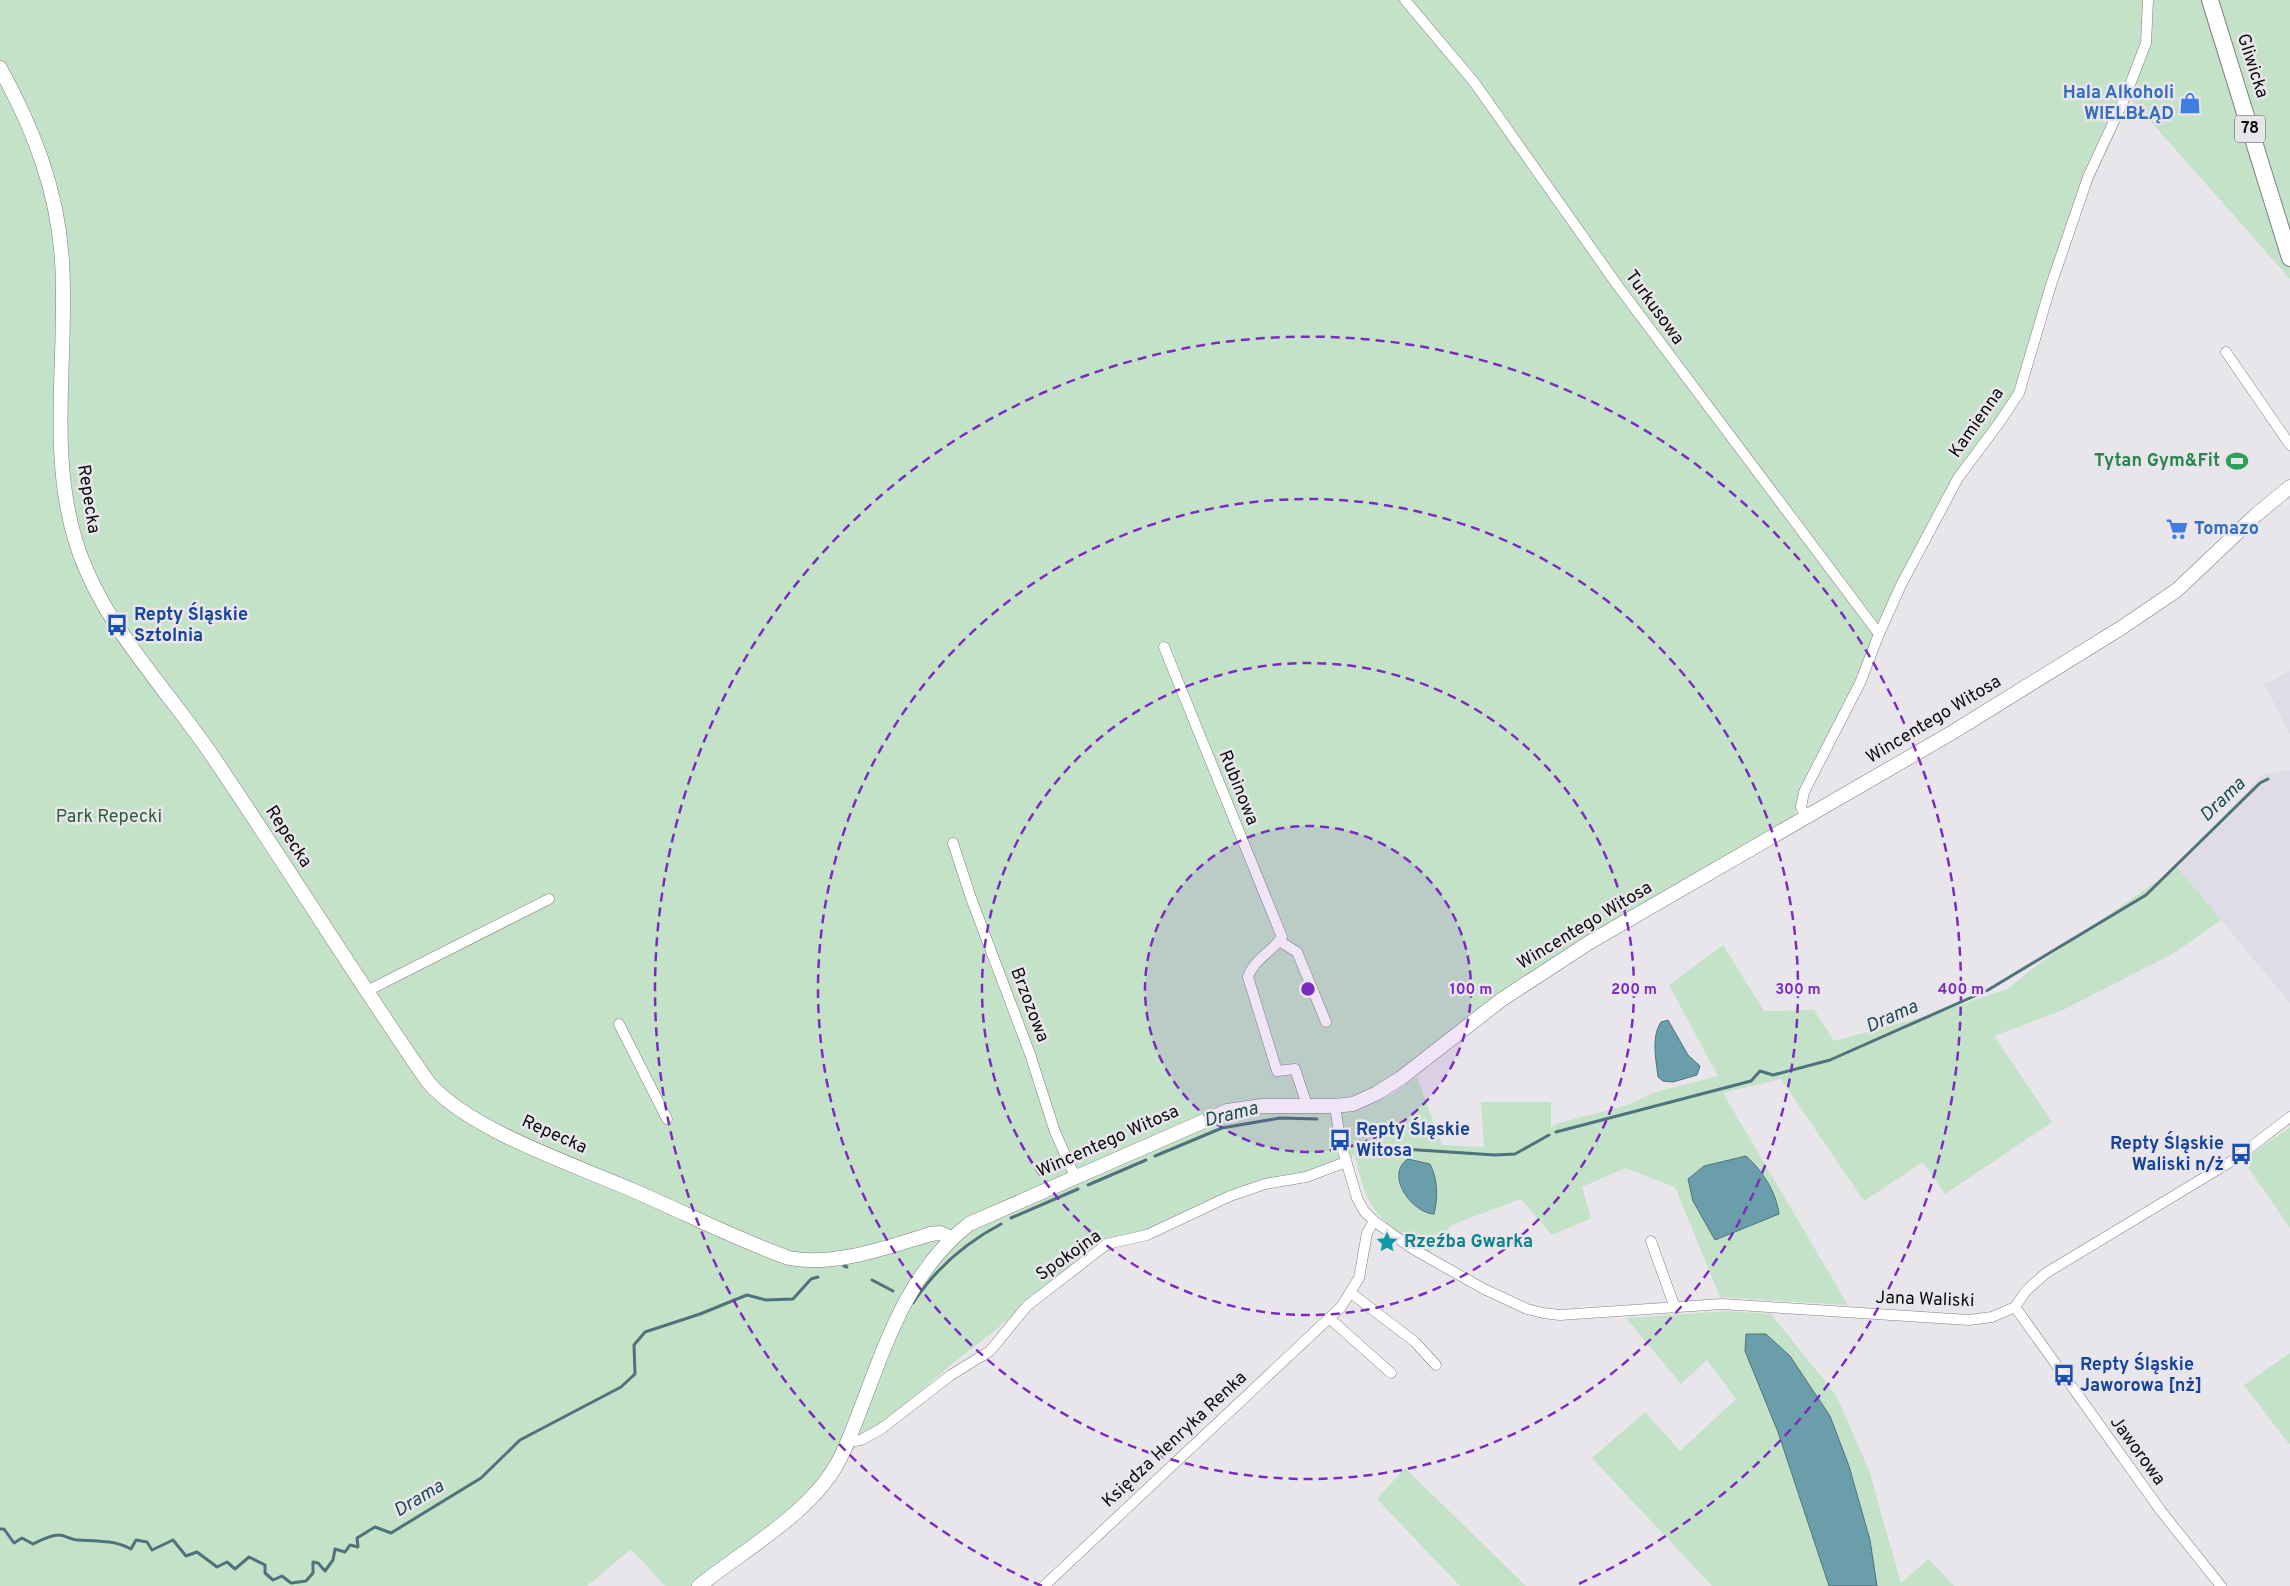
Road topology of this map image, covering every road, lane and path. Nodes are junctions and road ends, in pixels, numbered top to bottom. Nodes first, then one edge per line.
1 (1405, 0) edge
2 (2148, 0) edge
3 (2210, 0) edge
4 (0, 68) edge
5 (2290, 258) edge
6 (2226, 352) dead end
7 (2290, 445) edge
8 (2290, 487) edge
9 (1878, 634) junction
10 (1164, 647) dead end
11 (1806, 818) junction
12 (953, 843) dead end
13 (548, 899) dead end
14 (1279, 941) junction
15 (367, 991) junction
16 (1326, 1022) dead end
17 (619, 1024) dead end
18 (1307, 1105) junction
19 (1335, 1106) junction
20 (2290, 1117) edge
21 (667, 1119) dead end
22 (1346, 1162) junction
23 (1079, 1175) junction
24 (1374, 1221) junction
25 (951, 1238) junction
26 (1651, 1240) dead end
27 (1351, 1293) junction
28 (2015, 1307) junction
29 (1675, 1308) junction
30 (1329, 1318) junction
31 (1436, 1365) dead end
32 (1391, 1373) dead end
33 (848, 1442) junction
34 (699, 1586) edge
35 (1044, 1586) edge
36 (2221, 1586) edge

1 - 9 street, Turkusowa
2 - 9 street, Kamienna
3 - 5 main road, Gliwicka / 78
4 - 15 street, Repecka
6 - 7 street
8 - 11 street, Wincentego Witosa
9 - 11 street, Kamienna
10 - 14 street, Rubinowa
11 - 19 street, Wincentego Witosa
12 - 23 street, Brzozowa
13 - 15 street
14 - 16 street
14 - 18 street
15 - 25 street, Repecka
17 - 21 street
18 - 19 street, Wincentego Witosa
18 - 23 street, Wincentego Witosa
19 - 22 street, Jana Waliski
20 - 28 street
22 - 24 street, Jana Waliski
22 - 33 street, Spokojna
23 - 25 street, Wincentego Witosa
24 - 27 street, Księdza Henryka Renka
24 - 29 street, Jana Waliski
25 - 33 street, Wincentego Witosa
26 - 29 street
27 - 30 street, Księdza Henryka Renka
27 - 31 street
28 - 29 street, Jana Waliski
28 - 36 street, Jaworowa
30 - 32 street
30 - 35 street, Księdza Henryka Renka
33 - 34 street, Wincentego Witosa

